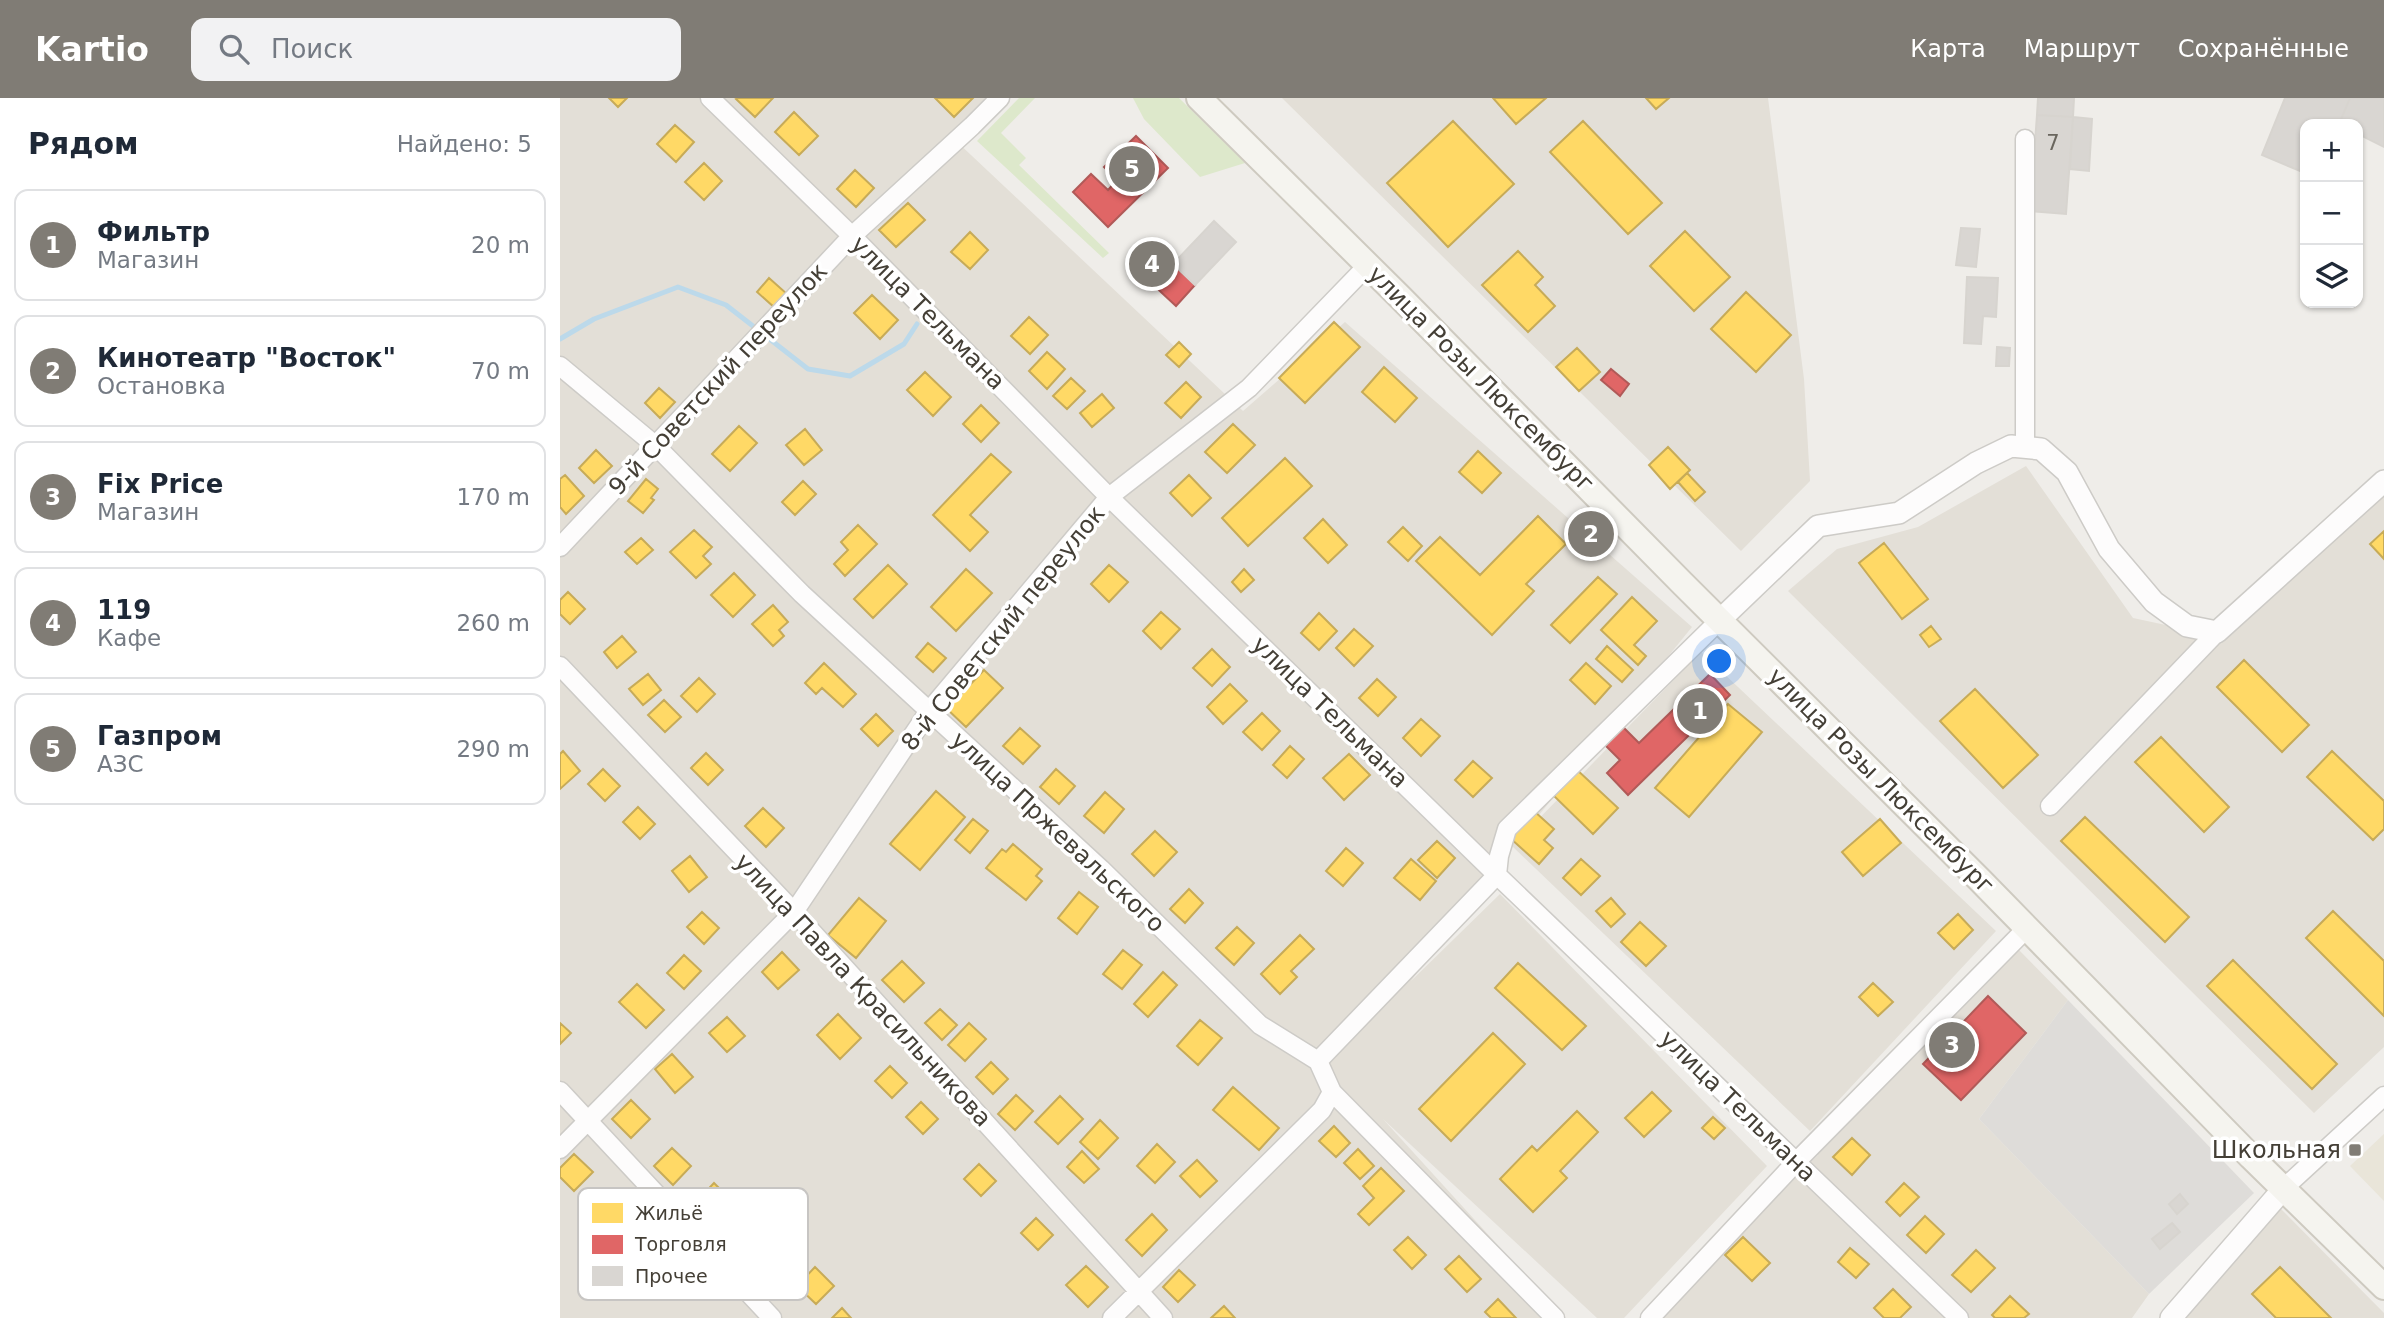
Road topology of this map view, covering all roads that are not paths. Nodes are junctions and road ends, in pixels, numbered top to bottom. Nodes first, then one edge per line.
1 (710, 98) edge
2 (1000, 98) edge
3 (1199, 98) edge
4 (2025, 139) dead end
5 (852, 236) junction
6 (1368, 265) junction
7 (560, 366) edge
8 (656, 446) junction
9 (2025, 447) junction
10 (2384, 481) edge
11 (1109, 498) junction
12 (560, 547) edge
13 (1720, 620) junction
14 (2217, 632) junction
15 (560, 666) edge
16 (929, 711) junction
17 (2050, 806) dead end
18 (1497, 875) junction
19 (794, 912) junction
20 (2027, 928) junction
21 (1318, 1060) junction
22 (560, 1091) edge
23 (1332, 1092) junction
24 (2384, 1096) edge
25 (589, 1121) junction
26 (560, 1149) edge
27 (1797, 1161) junction
28 (651, 1188) edge
29 (2284, 1188) junction
30 (2384, 1287) edge
31 (1139, 1292) junction
32 (755, 1300) edge
33 (772, 1318) edge
34 (1112, 1318) edge
35 (1163, 1318) edge
36 (1555, 1318) edge
37 (1650, 1318) edge
38 (1959, 1318) edge
39 (2171, 1318) edge

1 - 5 street, улица Тельмана
2 - 5 street, 9-й Советский переулок
3 - 6 main road, улица Розы Люксембург
4 - 9 street
5 - 8 street, 9-й Советский переулок
5 - 11 street, улица Тельмана
6 - 11 street, 8-й Советский переулок
6 - 13 main road, улица Розы Люксембург
7 - 8 street, улица Пржевальского
8 - 12 street, 9-й Советский переулок
8 - 16 street, улица Пржевальского
9 - 13 street
9 - 14 street
10 - 14 street
11 - 16 street, 8-й Советский переулок
11 - 18 street, улица Тельмана
13 - 18 street
13 - 20 main road, улица Розы Люксембург
14 - 17 street
15 - 19 street, улица Павла Красильникова
16 - 19 street, 8-й Советский переулок
16 - 21 street, улица Пржевальского
18 - 21 street
18 - 27 street, улица Тельмана
19 - 25 street, 8-й Советский переулок
19 - 31 street, улица Павла Красильникова
20 - 27 street
20 - 29 main road, улица Розы Люксембург
21 - 23 street
22 - 25 street
23 - 31 street
23 - 36 street
24 - 29 street
25 - 26 street, 8-й Советский переулок
25 - 28 street
27 - 37 street
27 - 38 street, улица Тельмана
29 - 30 main road, улица Розы Люксембург
29 - 39 street
31 - 34 street
31 - 35 street, улица Павла Красильникова
32 - 33 street

